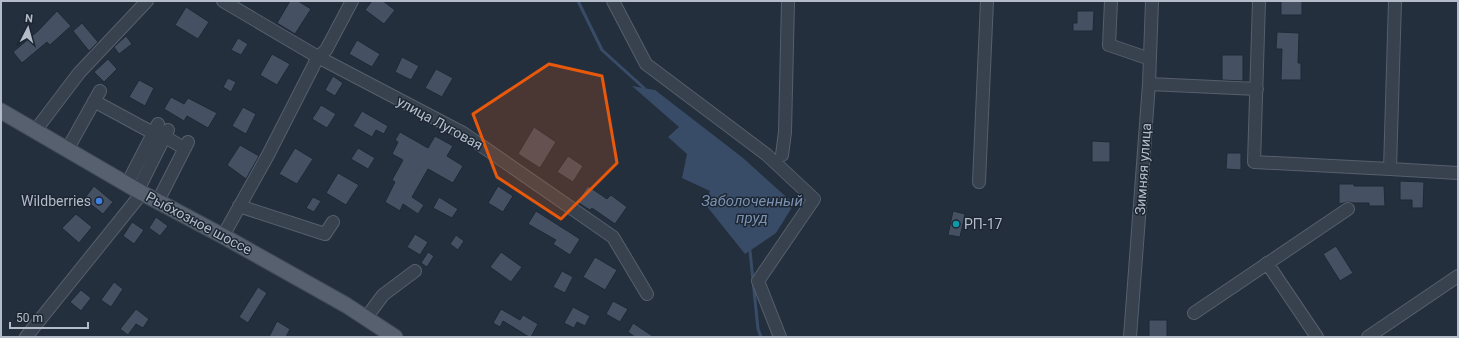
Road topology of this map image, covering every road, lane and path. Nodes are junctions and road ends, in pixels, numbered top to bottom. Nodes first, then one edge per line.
1 (147, 1) edge
2 (223, 1) edge
3 (352, 1) edge
4 (613, 1) edge
5 (788, 1) edge
6 (987, 1) edge
7 (1111, 1) edge
8 (1152, 1) edge
9 (1259, 1) edge
10 (1395, 1) edge
11 (318, 57) junction
12 (1150, 59) junction
13 (1150, 84) junction
14 (1256, 89) junction
15 (1, 111) edge
16 (35, 131) junction
17 (161, 131) junction
18 (67, 150) junction
19 (782, 155) dead end
20 (1390, 169) junction
21 (1458, 173) edge
22 (979, 182) dead end
23 (136, 189) junction
24 (158, 201) junction
25 (239, 206) junction
26 (1348, 209) dead end
27 (333, 222) dead end
28 (223, 236) junction
29 (1267, 263) junction
30 (415, 271) dead end
31 (1458, 276) edge
32 (647, 294) dead end
33 (1194, 313) dead end
34 (366, 318) junction
35 (26, 337) edge
36 (395, 337) edge
37 (780, 337) edge
38 (1130, 337) edge
39 (1317, 337) edge
40 (1368, 337) edge

1 - 16 street
2 - 11 street, улица Луговая
3 - 11 street
4 - 37 street
5 - 19 street
6 - 22 street
7 - 12 street
8 - 12 street, Зимняя улица
9 - 14 street
10 - 20 street
11 - 25 street
11 - 32 street, улица Луговая
12 - 13 street, Зимняя улица
13 - 14 street
13 - 38 street, Зимняя улица
14 - 20 street
15 - 16 main road, Рыбхозное шоссе
16 - 18 main road, Рыбхозное шоссе
17 - 18 street
17 - 23 street
17 - 24 street
18 - 23 main road, Рыбхозное шоссе
20 - 21 street
23 - 24 main road, Рыбхозное шоссе
23 - 35 street
24 - 28 main road, Рыбхозное шоссе
25 - 27 street
25 - 28 street
26 - 29 street
28 - 34 main road, Рыбхозное шоссе
29 - 33 street
29 - 39 street
30 - 34 street
31 - 40 street
34 - 36 main road, Рыбхозное шоссе

